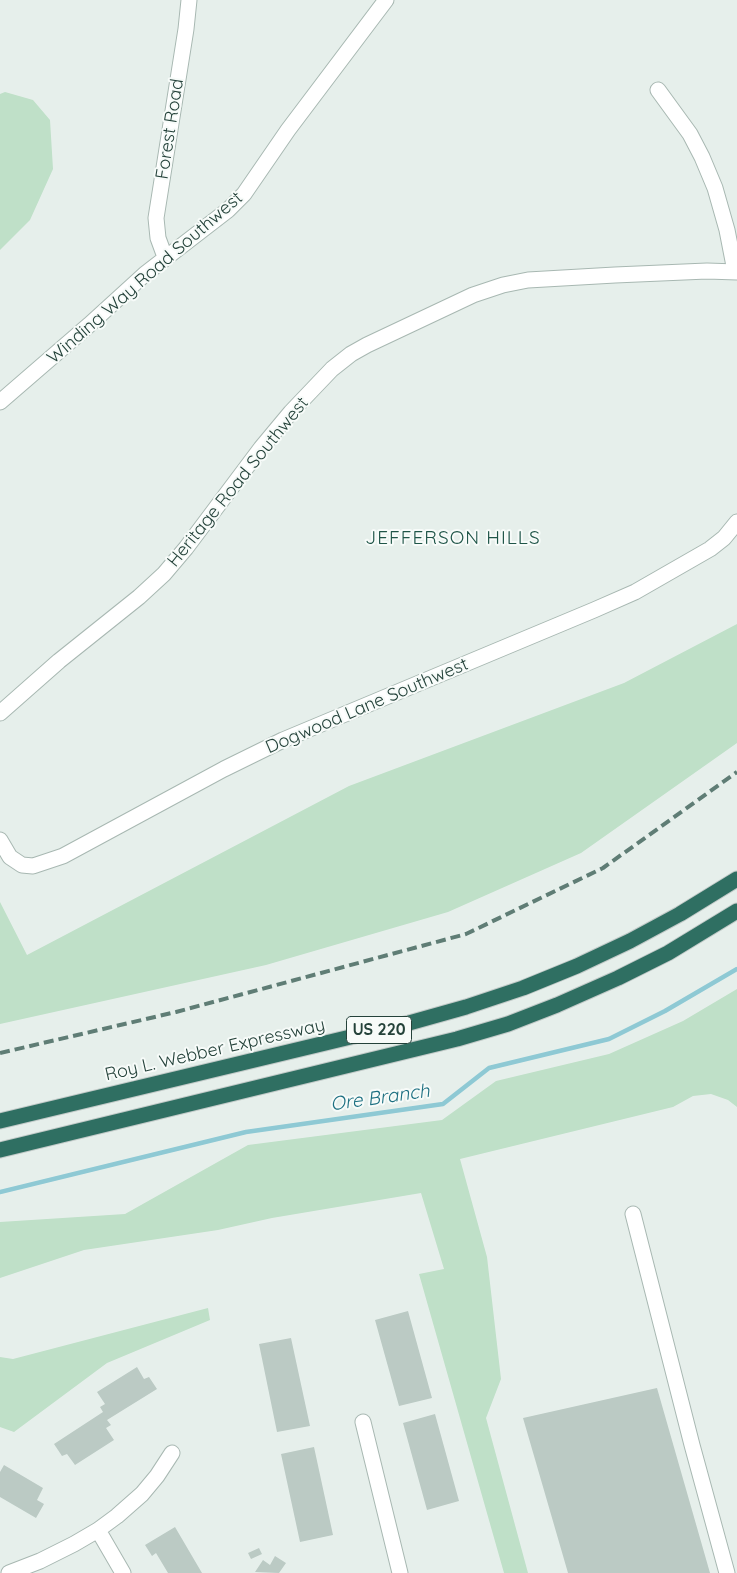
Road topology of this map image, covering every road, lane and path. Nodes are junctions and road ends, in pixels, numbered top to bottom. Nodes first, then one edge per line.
1 (189, 0) edge
2 (386, 0) edge
3 (658, 90) dead end
4 (165, 257) junction
5 (736, 271) edge
6 (0, 402) edge
7 (737, 522) edge
8 (0, 713) edge
9 (0, 840) edge
10 (737, 879) edge
11 (737, 911) edge
12 (0, 1121) edge
13 (0, 1150) edge
14 (633, 1214) dead end
15 (363, 1422) dead end
16 (172, 1454) dead end
17 (98, 1530) junction
18 (8, 1573) edge
19 (122, 1573) edge
20 (400, 1573) edge
21 (727, 1573) edge

1 - 4 street, Forest Road
2 - 4 street, Winding Way Road Southwest
3 - 5 street
4 - 6 street, Winding Way Road Southwest
5 - 8 street, Heritage Road Southwest
7 - 9 street, Dogwood Lane Southwest
10 - 12 highway, Roy L. Webber Expressway / US 220
11 - 13 highway, US 220
14 - 21 street
15 - 20 street
16 - 17 street
17 - 18 street
17 - 19 street

